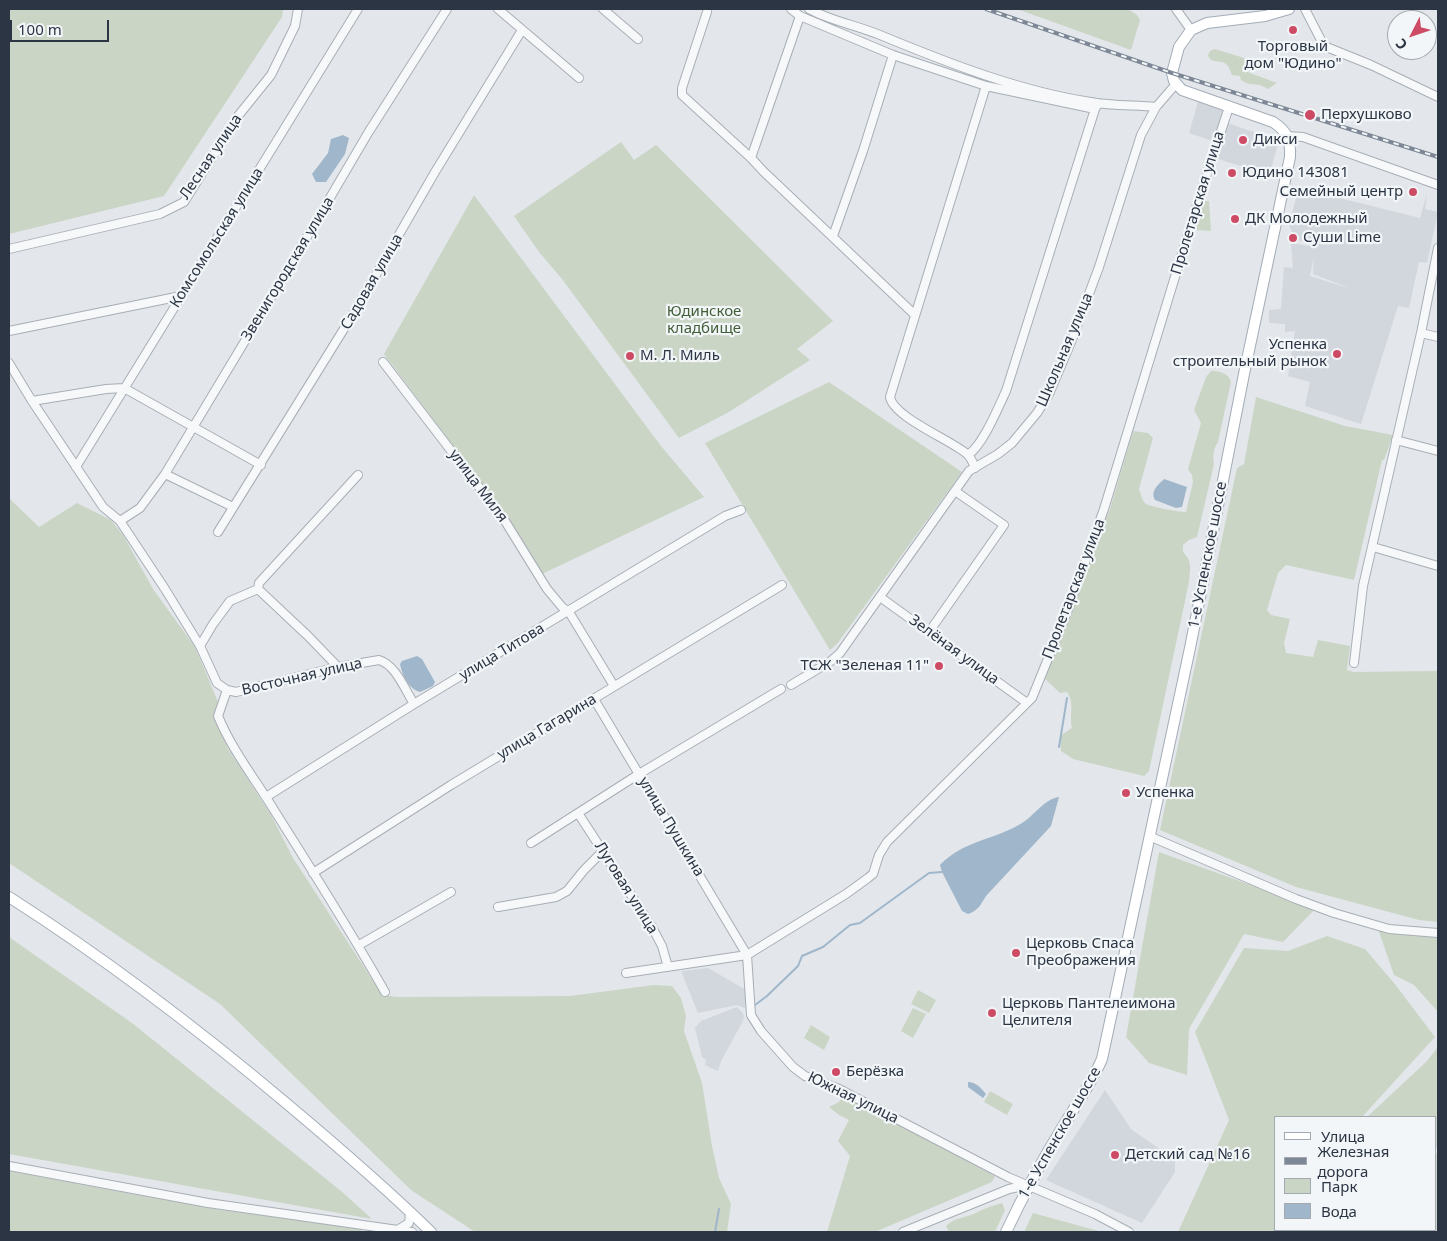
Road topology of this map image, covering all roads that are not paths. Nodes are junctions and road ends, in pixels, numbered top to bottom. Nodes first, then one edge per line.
1 (298, 9) edge
2 (358, 9) edge
3 (447, 9) edge
4 (498, 9) edge
5 (603, 9) edge
6 (791, 9) edge
7 (809, 9) edge
8 (1176, 9) edge
9 (1289, 9) edge
10 (1305, 9) edge
11 (707, 12) dead end
12 (800, 16) junction
13 (522, 30) junction
14 (1192, 30) junction
15 (638, 39) dead end
16 (893, 55) junction
17 (578, 78) dead end
18 (1176, 84) junction
19 (986, 86) junction
20 (1438, 97) edge
21 (1097, 106) junction
22 (1156, 106) junction
23 (1228, 107) junction
24 (1288, 136) junction
25 (751, 158) junction
26 (1438, 185) edge
27 (833, 236) junction
28 (1438, 248) edge
29 (9, 249) edge
30 (181, 296) junction
31 (916, 315) junction
32 (9, 331) edge
33 (1421, 333) junction
34 (1438, 337) edge
35 (383, 362) dead end
36 (9, 363) edge
37 (124, 388) junction
38 (32, 401) junction
39 (193, 426) junction
40 (1396, 440) junction
41 (1438, 451) edge
42 (968, 455) junction
43 (260, 465) junction
44 (76, 467) junction
45 (975, 468) junction
46 (165, 474) junction
47 (358, 475) dead end
48 (955, 491) junction
49 (233, 507) junction
50 (741, 510) dead end
51 (120, 521) junction
52 (218, 532) dead end
53 (1373, 547) junction
54 (1438, 566) edge
55 (782, 585) dead end
56 (258, 589) junction
57 (880, 597) junction
58 (568, 612) junction
59 (929, 632) junction
60 (200, 646) junction
61 (1354, 663) dead end
62 (338, 667) junction
63 (791, 685) dead end
64 (614, 686) junction
65 (226, 690) junction
66 (781, 690) dead end
67 (594, 699) junction
68 (1027, 703) junction
69 (414, 704) junction
70 (639, 774) junction
71 (266, 797) junction
72 (578, 812) junction
73 (1149, 836) junction
74 (531, 843) dead end
75 (602, 852) junction
76 (313, 873) junction
77 (451, 892) dead end
78 (9, 898) edge
79 (498, 907) dead end
80 (1438, 933) edge
81 (359, 945) junction
82 (748, 955) junction
83 (668, 967) junction
84 (626, 973) dead end
85 (385, 992) dead end
86 (9, 1166) edge
87 (1028, 1185) junction
88 (410, 1212) junction
89 (399, 1229) junction
90 (412, 1232) edge
91 (431, 1232) edge
92 (903, 1232) edge
93 (1006, 1232) edge
94 (1129, 1232) edge

1 - 29 street, Лесная улица
2 - 30 street, Комсомольская улица
3 - 39 street, Звенигородская улица
4 - 13 street
5 - 15 street
6 - 12 street
7 - 21 street
8 - 14 street
9 - 14 main road
10 - 20 street
11 - 25 street
12 - 16 street
12 - 25 street
13 - 17 street
13 - 43 street, Садовая улица
14 - 18 main road
16 - 19 street
16 - 27 street
18 - 22 street, Школьная улица
18 - 23 main road
19 - 21 street
19 - 31 street
21 - 22 street
21 - 42 street
22 - 45 street, Школьная улица
23 - 24 main road
23 - 68 street, Пролетарская улица
24 - 26 street
24 - 73 main road, 1-е Успенское шоссе
25 - 27 street
27 - 31 street
28 - 33 street
30 - 32 street
30 - 37 street, Комсомольская улица
31 - 42 street
33 - 34 street
33 - 40 street
35 - 58 street, улица Миля
36 - 38 street
37 - 38 street
37 - 39 street
37 - 44 street, Комсомольская улица
38 - 44 street
39 - 43 street
39 - 46 street, Звенигородская улица
40 - 41 street
40 - 53 street
42 - 45 street
43 - 49 street, Садовая улица
44 - 51 street
45 - 48 street, Школьная улица
46 - 49 street
46 - 51 street, Звенигородская улица
47 - 56 street
48 - 57 street, Школьная улица
48 - 59 street
49 - 52 street, Садовая улица
50 - 58 street, улица Титова
51 - 60 street
53 - 54 street
53 - 61 street
55 - 64 street, улица Гагарина
56 - 60 street
56 - 62 street
57 - 59 street, Зелёная улица
57 - 63 street, Школьная улица
58 - 64 street
58 - 69 street, улица Титова
59 - 68 street, Зелёная улица
60 - 65 street
62 - 65 street, Восточная улица
62 - 69 street, Восточная улица
64 - 67 street, улица Гагарина
65 - 71 street
66 - 70 street
67 - 70 street, улица Пушкина
67 - 76 street, улица Гагарина
68 - 82 street, Пролетарская улица
69 - 71 street, улица Титова
70 - 72 street
70 - 82 street, улица Пушкина
71 - 76 street
72 - 74 street
72 - 75 street, Луговая улица
73 - 80 street
73 - 87 main road, 1-е Успенское шоссе
75 - 79 street
75 - 83 street, Луговая улица
76 - 81 street
77 - 81 street
78 - 88 main road
81 - 85 street
82 - 83 street
82 - 87 street, Южная улица
83 - 84 street
86 - 89 street
87 - 92 street
87 - 93 main road, 1-е Успенское шоссе
87 - 94 street, Южная улица
88 - 89 street
88 - 91 main road
89 - 90 street

